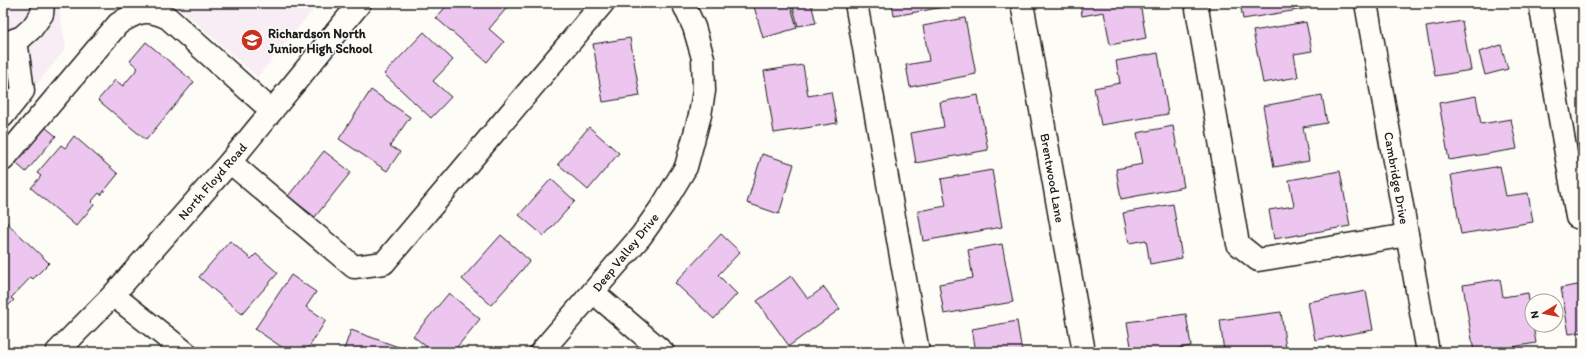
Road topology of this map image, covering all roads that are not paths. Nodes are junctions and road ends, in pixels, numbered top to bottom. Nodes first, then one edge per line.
1 (42, 3) edge
2 (360, 3) edge
3 (603, 3) edge
4 (683, 3) edge
5 (856, 3) edge
6 (1022, 3) edge
7 (1196, 3) edge
8 (1366, 3) edge
9 (1540, 3) edge
10 (9, 42) edge
11 (272, 111) junction
12 (3, 116) edge
13 (3, 160) edge
14 (230, 162) junction
15 (1583, 218) edge
16 (1407, 235) junction
17 (592, 292) junction
18 (113, 295) junction
19 (57, 352) edge
20 (185, 352) edge
21 (541, 352) edge
22 (663, 352) edge
23 (918, 352) edge
24 (1084, 352) edge
25 (1428, 352) edge

1 - 10 street
2 - 11 street, North Floyd Road
3 - 14 street
4 - 17 street, Deep Valley Drive
5 - 23 street
6 - 24 street, Brentwood Lane
7 - 16 street
8 - 16 street, Cambridge Drive
9 - 15 street
10 - 12 street
11 - 13 street
11 - 14 street, North Floyd Road
14 - 18 street, North Floyd Road
16 - 25 street, Cambridge Drive
17 - 21 street, Deep Valley Drive
17 - 22 street
18 - 19 street, North Floyd Road
18 - 20 street

